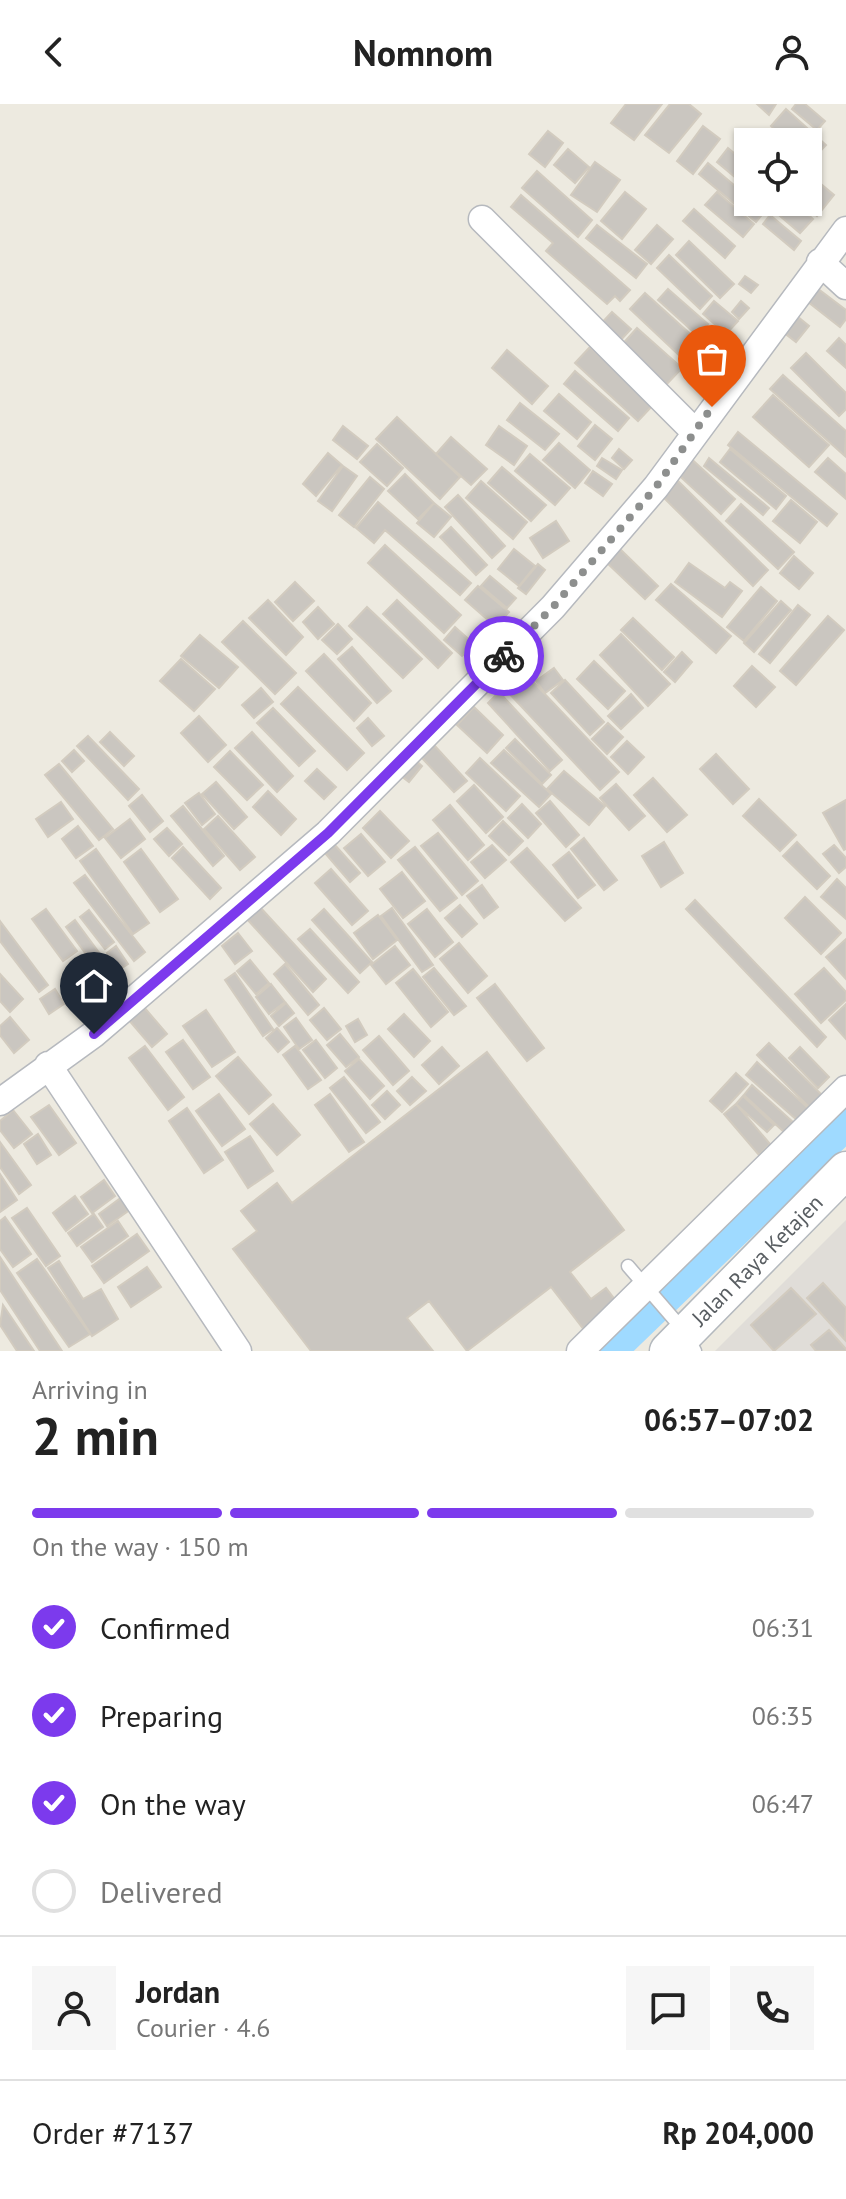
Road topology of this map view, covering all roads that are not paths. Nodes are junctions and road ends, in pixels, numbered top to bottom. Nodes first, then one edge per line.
1 (482, 219) dead end
2 (846, 230) edge
3 (820, 262) junction
4 (846, 286) edge
5 (694, 431) junction
6 (48, 1065) junction
7 (846, 1089) edge
8 (0, 1102) edge
9 (846, 1170) edge
10 (641, 1281) junction
11 (680, 1338) edge
12 (238, 1351) edge
13 (580, 1351) edge

1 - 5 street
2 - 3 street
3 - 4 street
3 - 5 street
5 - 6 street
6 - 8 street
6 - 12 street
7 - 10 street
9 - 11 street, Jalan Raya Ketajen
10 - 11 lane
10 - 13 street

